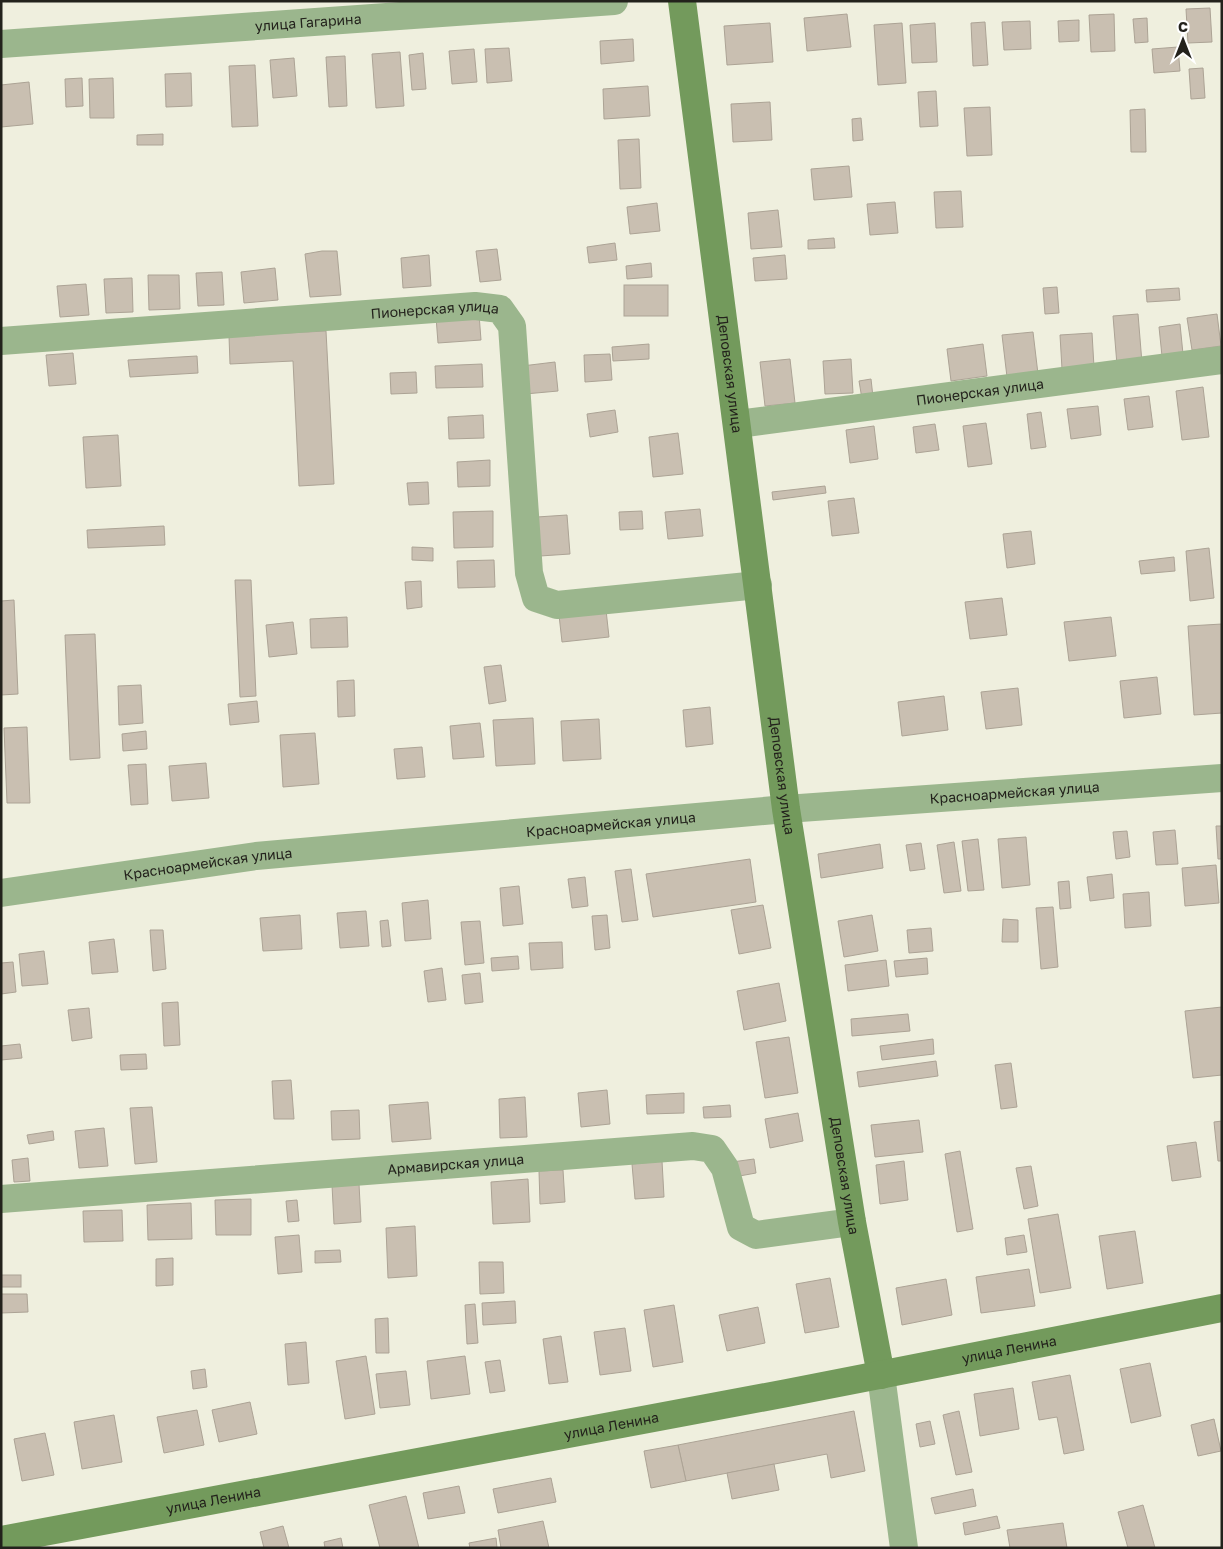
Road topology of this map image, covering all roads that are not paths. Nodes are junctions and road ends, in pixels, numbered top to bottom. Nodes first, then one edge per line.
1 (614, 1) edge
2 (682, 1) edge
3 (1, 44) edge
4 (1, 341) edge
5 (1222, 360) edge
6 (738, 424) junction
7 (758, 585) junction
8 (1222, 778) edge
9 (786, 809) junction
10 (1, 893) edge
11 (1, 1199) edge
12 (852, 1222) junction
13 (1222, 1308) edge
14 (881, 1375) junction
15 (1, 1540) edge
16 (904, 1548) edge

1 - 3 street, улица Гагарина
2 - 6 main road, Деповская улица
4 - 7 street, Пионерская улица
5 - 6 street, Пионерская улица
6 - 7 main road, Деповская улица
7 - 9 main road, Деповская улица
8 - 9 street, Красноармейская улица
9 - 10 street, Красноармейская улица
9 - 12 main road, Деповская улица
11 - 12 street, Армавирская улица
12 - 14 main road, Деповская улица
13 - 14 main road, улица Ленина
14 - 15 main road, улица Ленина
14 - 16 street, Деповская улица

